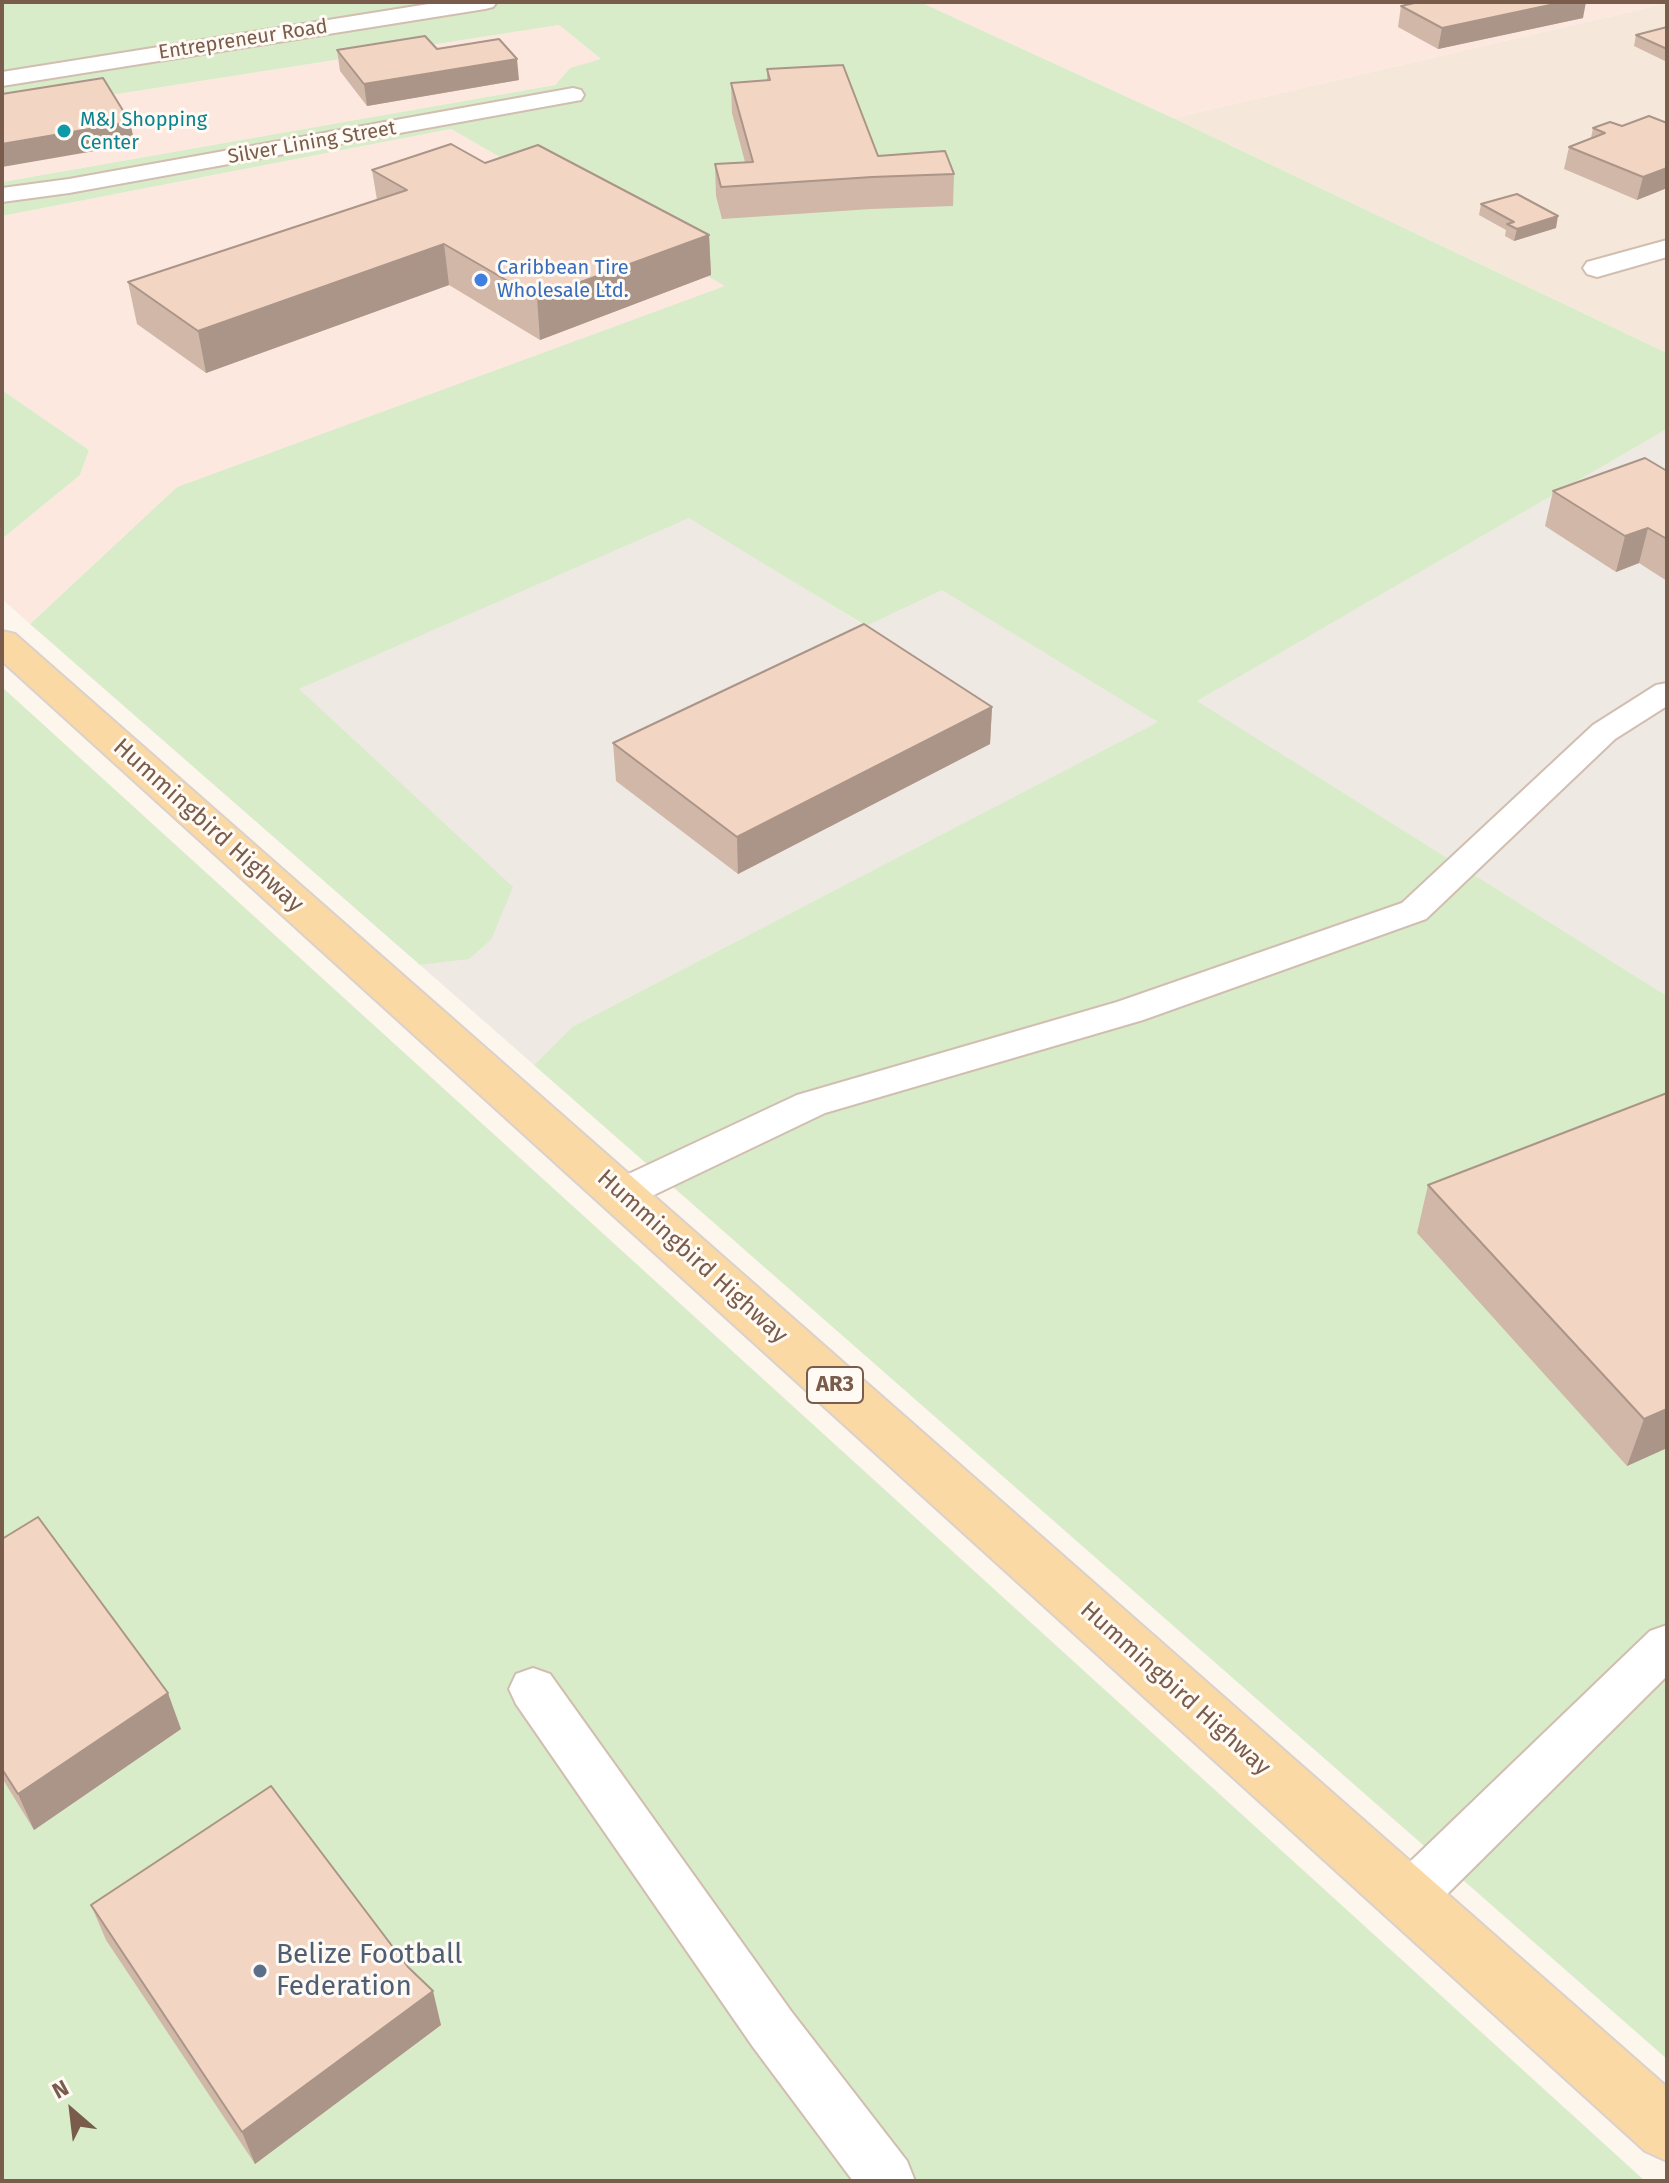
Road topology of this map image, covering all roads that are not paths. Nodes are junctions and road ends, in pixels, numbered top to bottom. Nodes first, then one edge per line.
1 (485, 2) edge
2 (2, 79) edge
3 (573, 95) dead end
4 (2, 195) edge
5 (1667, 248) edge
6 (1597, 268) dead end
7 (2, 642) edge
8 (1667, 692) edge
9 (621, 1194) junction
10 (1667, 1645) edge
11 (533, 1689) dead end
12 (1408, 1898) junction
13 (1667, 2129) edge
14 (887, 2181) edge

1 - 2 street, Entrepreneur Road
3 - 4 lane, Silver Lining Street
5 - 6 street
7 - 9 main road, Hummingbird Highway / AR3
8 - 9 lane
9 - 12 main road, Hummingbird Highway / AR3
10 - 12 lane
11 - 14 lane
12 - 13 main road, Hummingbird Highway / AR3

